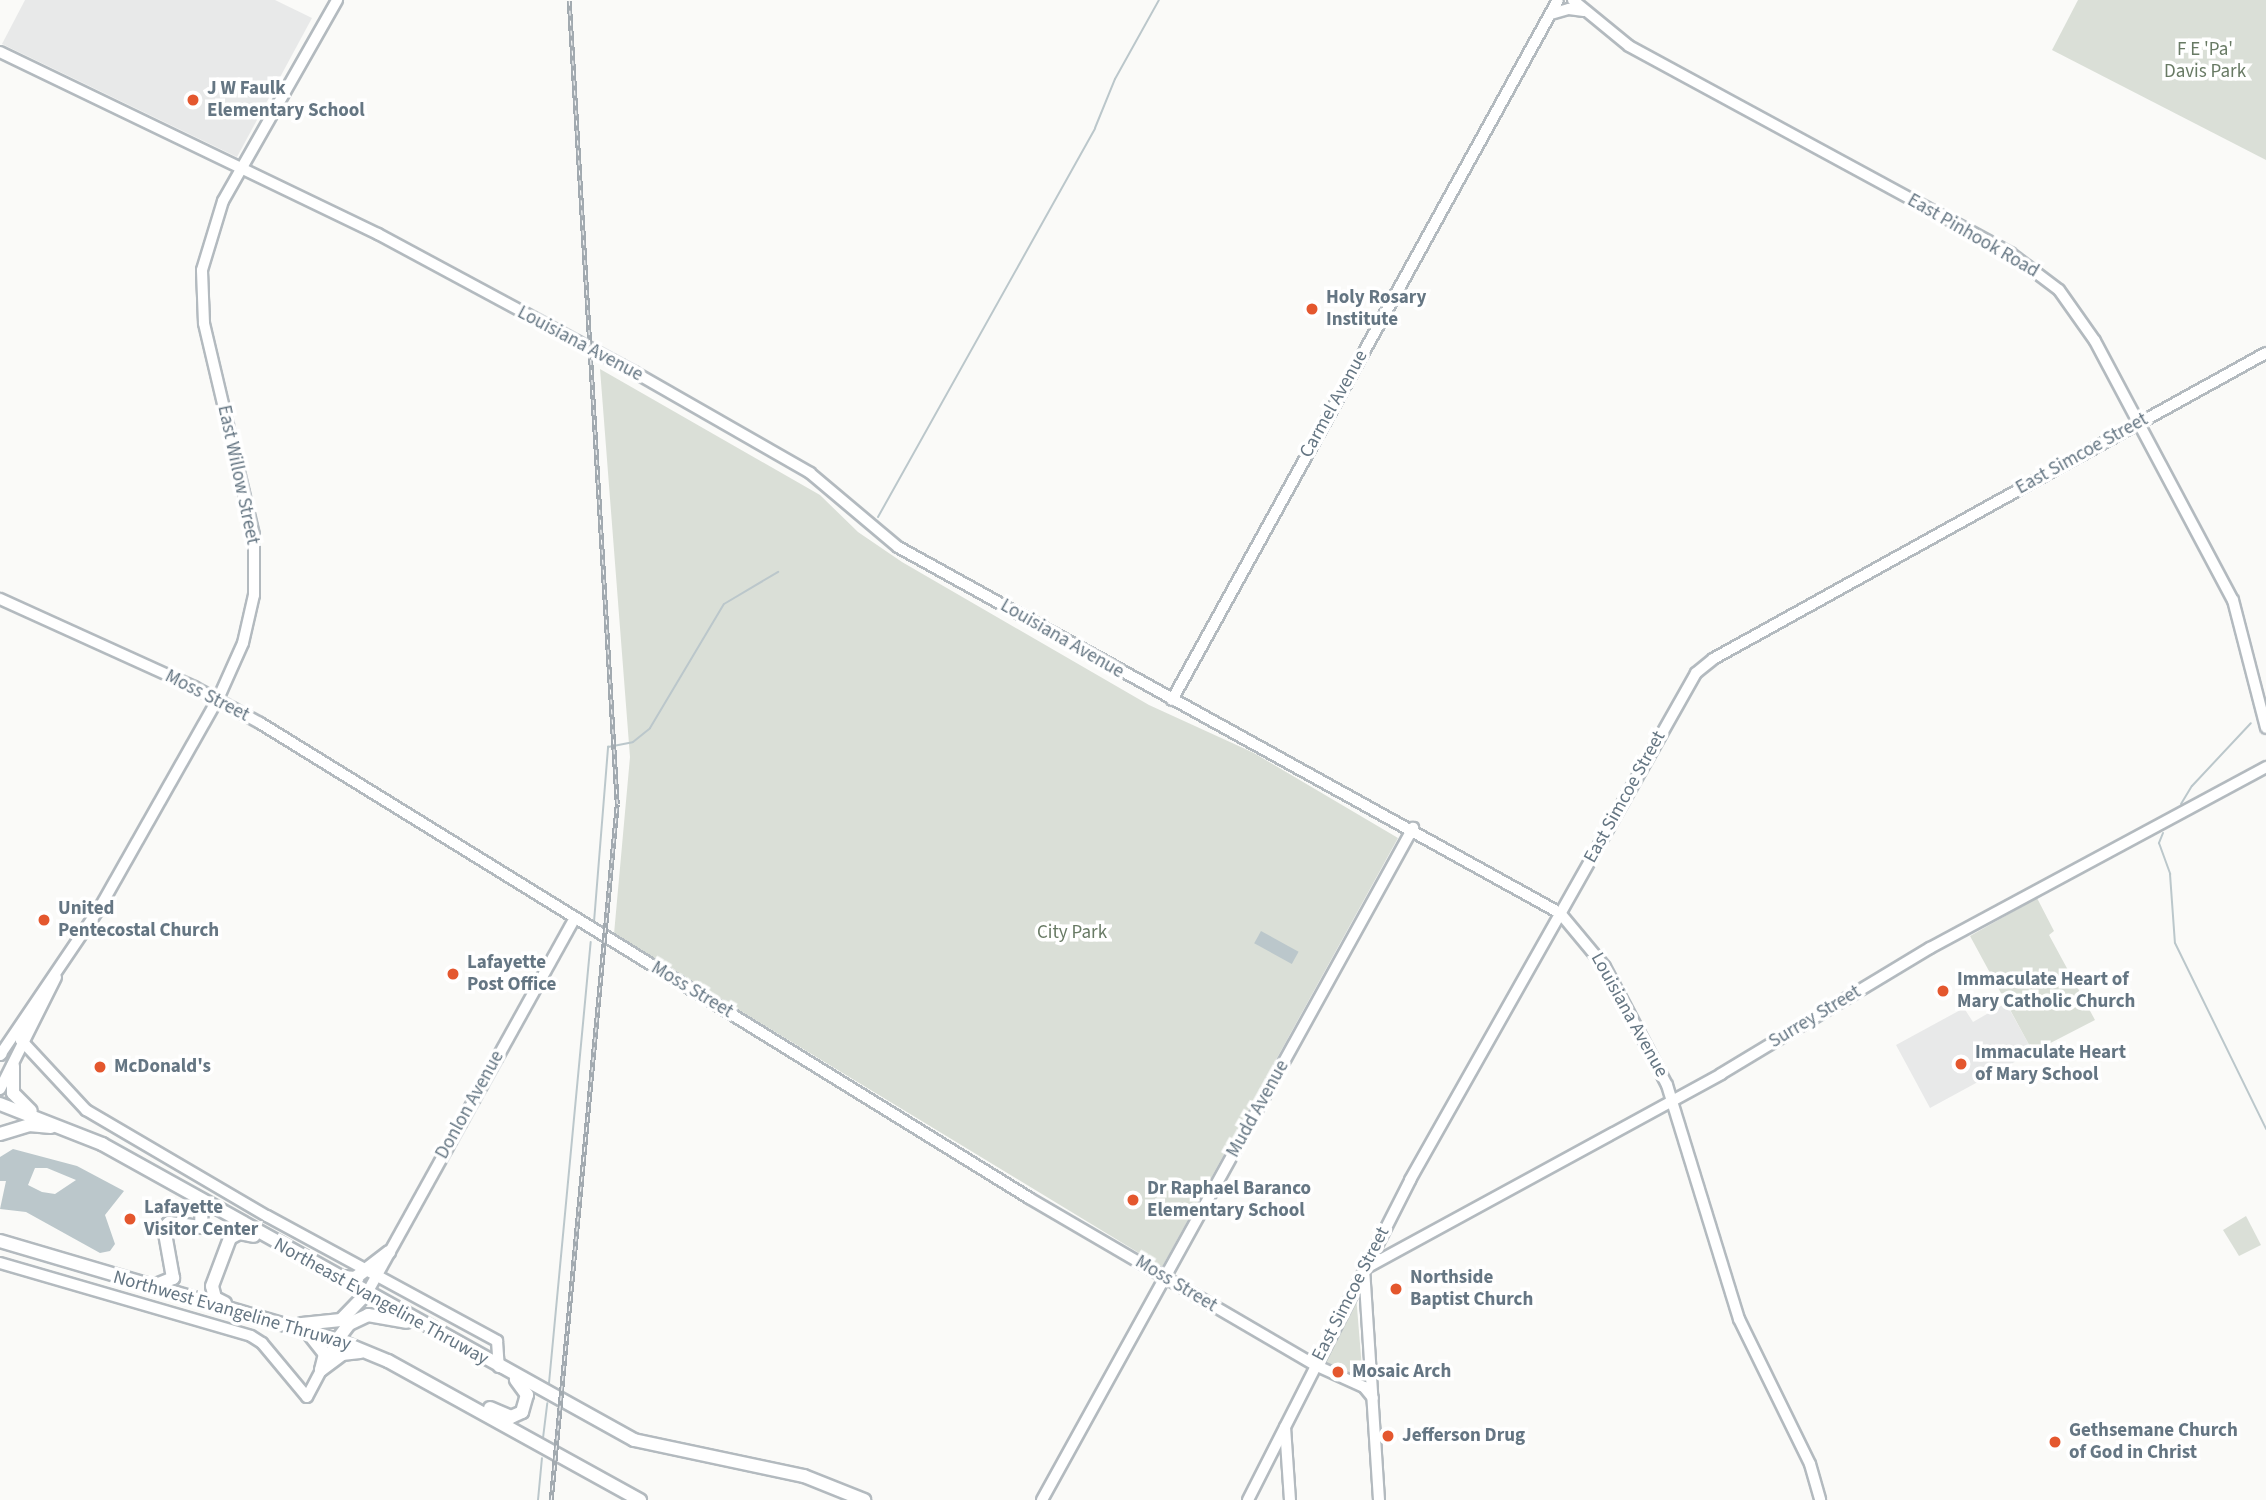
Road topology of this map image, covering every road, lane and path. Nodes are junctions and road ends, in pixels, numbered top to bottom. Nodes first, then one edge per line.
1 (337, 0) edge
2 (1558, 0) edge
3 (1573, 0) edge
4 (1585, 12) junction
5 (1551, 14) junction
6 (0, 52) edge
7 (241, 168) junction
8 (2266, 353) edge
9 (2138, 423) junction
10 (0, 599) edge
11 (218, 699) junction
12 (1172, 700) junction
13 (2266, 728) edge
14 (2266, 766) edge
15 (1413, 828) junction
16 (1560, 914) junction
17 (575, 918) junction
18 (56, 976) junction
19 (31, 1004) junction
20 (25, 1045) junction
21 (0, 1054) edge
22 (13, 1066) junction
23 (0, 1089) edge
24 (1673, 1099) junction
25 (0, 1104) edge
26 (43, 1119) junction
27 (72, 1130) junction
28 (0, 1133) edge
29 (202, 1202) junction
30 (268, 1239) junction
31 (0, 1241) edge
32 (389, 1252) joint
33 (0, 1263) edge
34 (1364, 1269) junction
35 (373, 1272) junction
36 (338, 1277) junction
37 (1165, 1277) junction
38 (150, 1287) junction
39 (367, 1293) junction
40 (239, 1311) junction
41 (254, 1315) junction
42 (295, 1327) junction
43 (436, 1333) junction
44 (337, 1340) junction
45 (370, 1353) junction
46 (1315, 1365) junction
47 (499, 1368) junction
48 (321, 1370) junction
49 (404, 1370) junction
50 (1373, 1398) junction
51 (1284, 1427) junction
52 (640, 1500) edge
53 (864, 1500) edge
54 (1042, 1500) edge
55 (1248, 1500) edge
56 (1290, 1500) edge
57 (1379, 1500) edge
58 (1820, 1500) edge

1 - 7 main road, East Willow Street
2 - 5 main road, Carmel Avenue
3 - 4 main road, East Pinhook Road
4 - 5 main road
4 - 9 main road, East Pinhook Road
5 - 12 main road, Carmel Avenue
6 - 7 main road, Louisiana Avenue
7 - 11 main road, East Willow Street
7 - 12 main road, Louisiana Avenue
8 - 9 main road, East Simcoe Street
9 - 13 main road, East Pinhook Road
9 - 16 main road, East Simcoe Street
10 - 11 main road, Moss Street
11 - 17 main road, Moss Street
11 - 18 main road, East Willow Street
12 - 15 main road, Louisiana Avenue
14 - 24 main road, Surrey Street
15 - 16 main road, Louisiana Avenue
15 - 37 main road, Mudd Avenue
16 - 24 main road, Louisiana Avenue
16 - 34 main road, East Simcoe Street
17 - 32 main road, Donlon Avenue
17 - 37 main road, Moss Street
18 - 19 main road, East Willow Street
18 - 20 main road, East Willow Street
19 - 20 main road
19 - 21 main road, East Willow Street
20 - 22 main road, East Willow Street
20 - 35 main road, Northeast Evangeline Thruway
22 - 23 main road, East Willow Street
22 - 26 highway
24 - 34 main road, Surrey Street
24 - 58 main road, Louisiana Avenue
25 - 26 highway, Northeast Evangeline Thruway
26 - 27 highway, Northeast Evangeline Thruway
27 - 28 highway
27 - 29 highway, Northeast Evangeline Thruway
29 - 30 highway, Northeast Evangeline Thruway
29 - 38 highway
30 - 36 highway, Northeast Evangeline Thruway
30 - 40 highway
31 - 38 highway, Northwest Evangeline Thruway
32 - 35 highway
33 - 48 main road, Northwest Evangeline Thruway
34 - 46 main road, East Simcoe Street
34 - 50 main road
35 - 36 highway
35 - 39 main road
35 - 47 main road, Northeast Evangeline Thruway
36 - 39 highway, Northeast Evangeline Thruway
37 - 46 main road, Moss Street
37 - 54 main road, Mudd Avenue
38 - 40 highway, Northwest Evangeline Thruway
39 - 41 highway
39 - 43 highway, Northeast Evangeline Thruway
40 - 41 highway, Northwest Evangeline Thruway
41 - 42 highway, Northwest Evangeline Thruway
42 - 44 highway, Northwest Evangeline Thruway
42 - 48 highway
43 - 44 highway
43 - 47 highway, Northeast Evangeline Thruway
44 - 45 highway, Northwest Evangeline Thruway
44 - 48 main road
45 - 48 highway
45 - 49 highway, Northwest Evangeline Thruway
46 - 50 main road, Moss Street
46 - 51 main road, East Simcoe Street
47 - 49 highway
47 - 53 highway, Northeast Evangeline Thruway
49 - 52 highway, Northwest Evangeline Thruway
50 - 57 main road
51 - 55 main road, East Simcoe Street
51 - 56 main road

